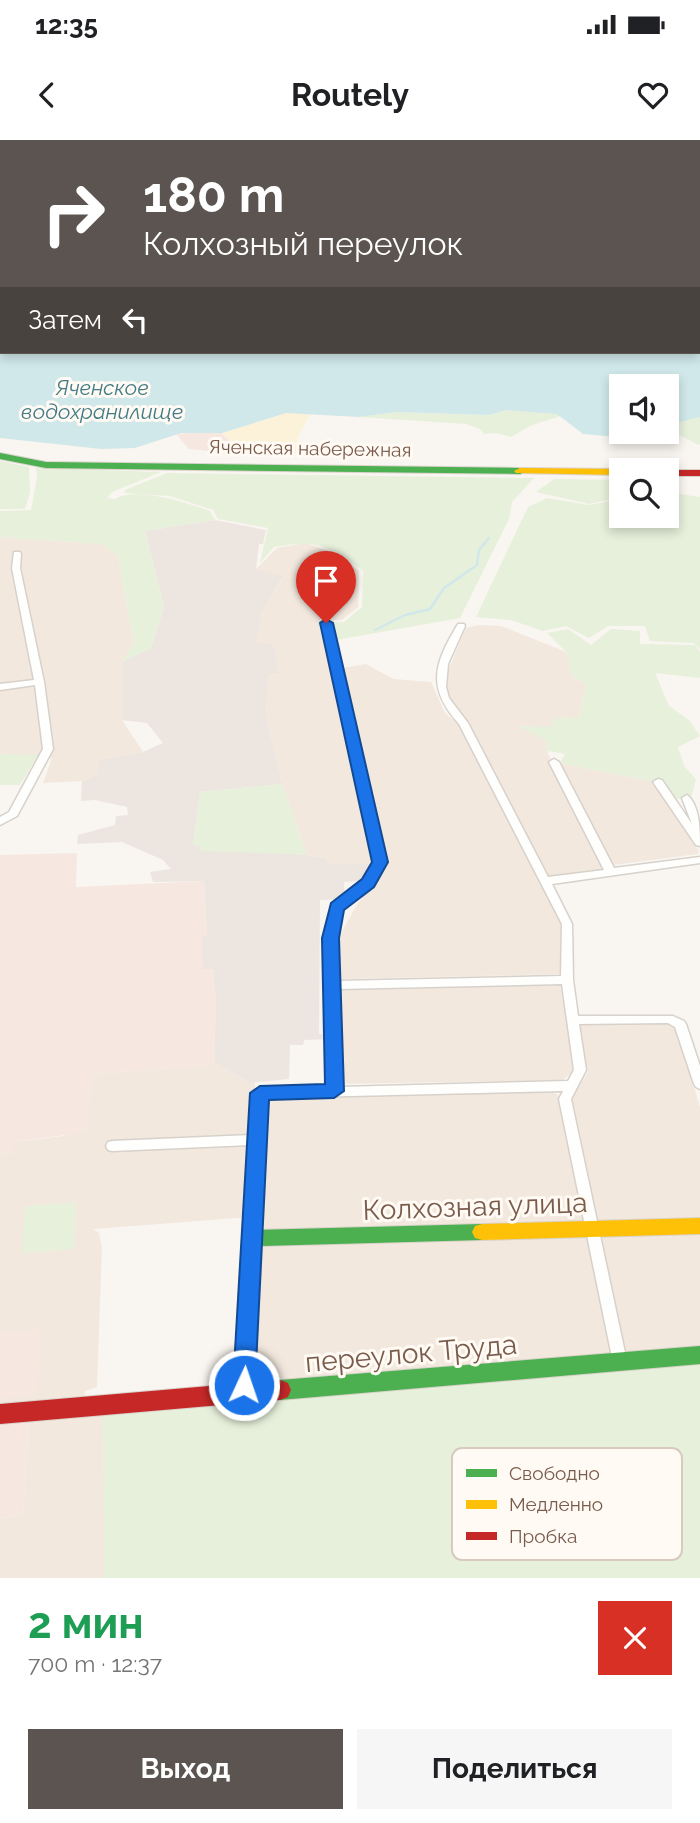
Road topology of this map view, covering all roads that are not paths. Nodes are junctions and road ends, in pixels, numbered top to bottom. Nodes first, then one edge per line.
1 (0, 456) edge
2 (609, 472) edge
3 (679, 472) edge
4 (700, 473) edge
5 (17, 554) dead end
6 (326, 623) dead end
7 (461, 626) dead end
8 (39, 682) junction
9 (0, 687) edge
10 (554, 762) dead end
11 (658, 782) dead end
12 (687, 799) dead end
13 (0, 821) edge
14 (700, 831) edge
15 (700, 843) edge
16 (700, 860) edge
17 (610, 870) junction
18 (546, 881) junction
19 (568, 980) junction
20 (332, 985) junction
21 (574, 1020) junction
22 (700, 1084) edge
23 (571, 1086) junction
24 (334, 1091) junction
25 (256, 1140) junction
26 (112, 1146) dead end
27 (700, 1226) edge
28 (591, 1229) junction
29 (251, 1238) junction
30 (700, 1355) edge
31 (620, 1362) junction
32 (244, 1394) junction
33 (0, 1414) edge

1 - 2 street, Яченская набережная
3 - 4 street
5 - 8 street
6 - 20 street
7 - 18 street
8 - 9 street
8 - 13 street
10 - 17 street
11 - 15 street
12 - 14 street
16 - 17 street
17 - 18 street
18 - 19 street
19 - 20 street
19 - 21 street
20 - 24 street
21 - 22 street
21 - 23 street
23 - 24 street
23 - 28 street
24 - 25 street
25 - 26 street
25 - 29 street
27 - 28 street, Колхозная улица
28 - 29 street, Колхозная улица
28 - 31 street
29 - 32 street
30 - 31 street, переулок Труда
31 - 32 street, переулок Труда
32 - 33 street, переулок Труда

